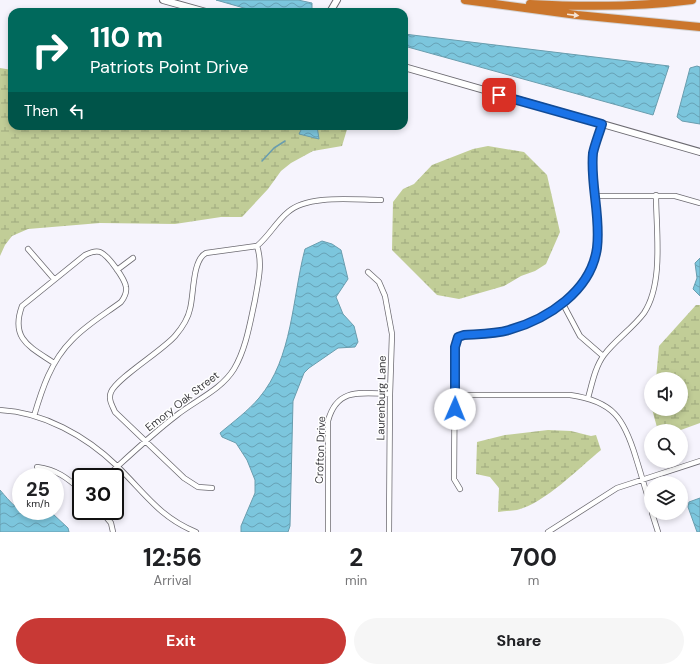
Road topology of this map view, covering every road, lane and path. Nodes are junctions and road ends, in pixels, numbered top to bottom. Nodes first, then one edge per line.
1 (163, 0) edge
2 (465, 0) edge
3 (474, 0) edge
4 (692, 0) edge
5 (192, 8) edge
6 (700, 27) edge
7 (408, 68) edge
8 (602, 124) junction
9 (700, 152) edge
10 (656, 195) junction
11 (596, 196) junction
12 (381, 200) dead end
13 (700, 203) edge
14 (257, 246) junction
15 (28, 249) dead end
16 (133, 258) dead end
17 (117, 270) junction
18 (368, 272) dead end
19 (54, 279) junction
20 (563, 304) junction
21 (604, 356) junction
22 (54, 363) junction
23 (390, 394) junction
24 (455, 395) junction
25 (588, 398) junction
26 (0, 410) edge
27 (34, 416) junction
28 (147, 440) junction
29 (700, 461) edge
30 (118, 466) junction
31 (37, 467) dead end
32 (643, 479) junction
33 (72, 482) edge
34 (644, 483) edge
35 (212, 488) dead end
36 (460, 489) dead end
37 (109, 520) edge
38 (654, 520) edge
39 (193, 531) edge
40 (113, 532) edge
41 (328, 532) edge
42 (389, 532) edge
43 (548, 532) edge
44 (658, 532) edge

1 - 5 street
2 -> 6 highway
3 - 4 highway
7 - 8 street
8 - 9 street
8 - 11 street
10 - 11 street
10 - 13 street
10 - 21 street
11 - 20 street
12 - 14 street
14 - 28 street, Emory Oak Street
14 - 28 street
15 - 19 street
16 - 17 street
17 - 19 street
17 - 22 street
18 - 23 street, Laurenburg Lane
19 - 22 street
20 - 21 street
20 - 24 street
21 - 25 street
22 - 27 street
23 - 41 street, Crofton Drive
23 - 42 street, Laurenburg Lane
24 - 25 street
24 - 36 street
25 - 32 street
26 - 27 street
27 - 30 street
28 - 30 street, Emory Oak Street
28 - 35 street
29 - 32 street
30 - 39 street
31 - 33 street
32 - 34 street
32 - 43 street
37 - 40 street
38 - 44 street

